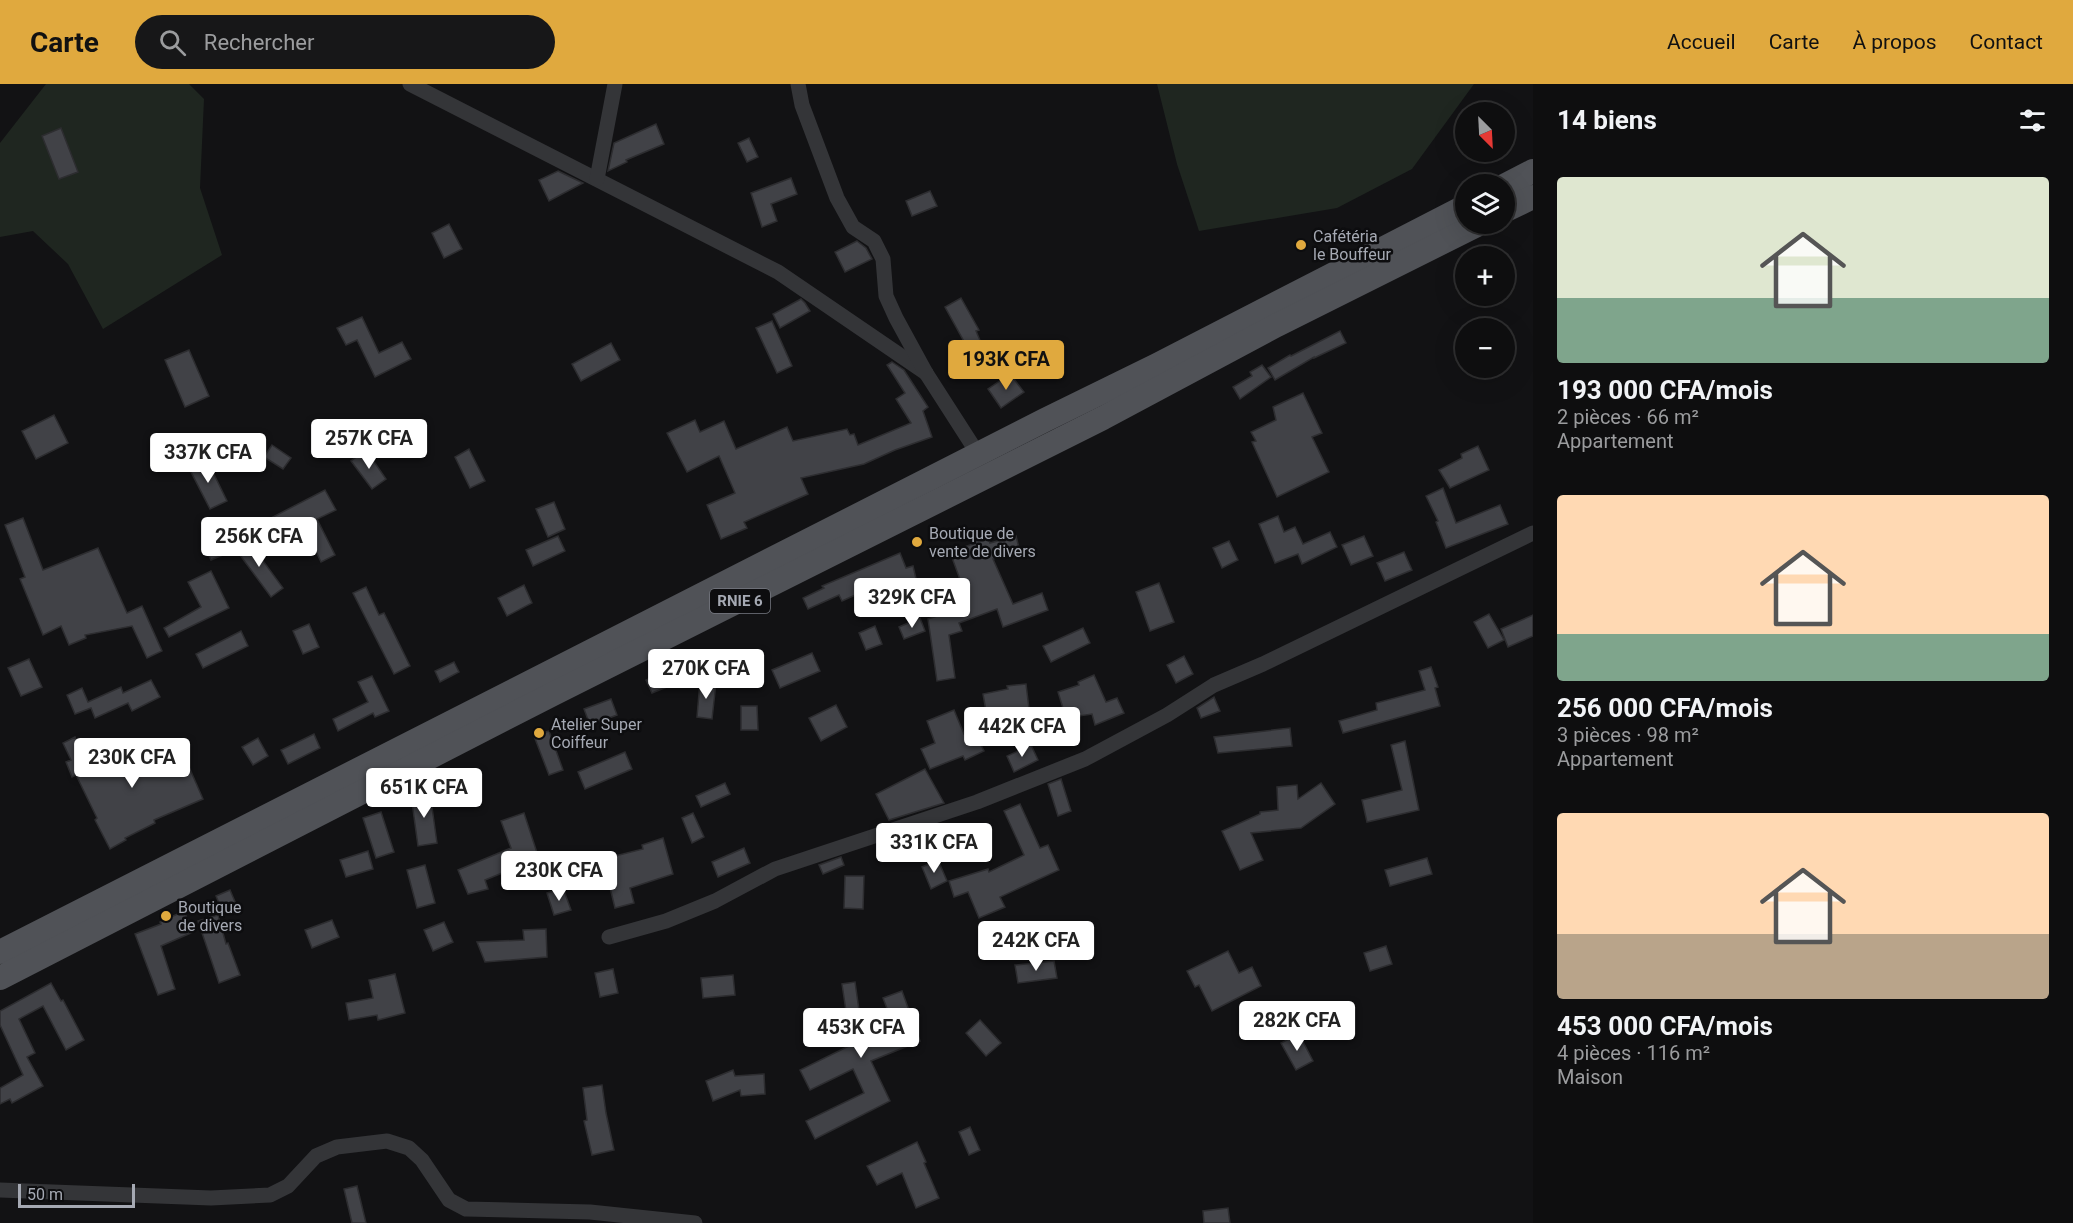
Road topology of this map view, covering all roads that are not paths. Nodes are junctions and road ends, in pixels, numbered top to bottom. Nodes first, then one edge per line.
1 (410, 84) edge
2 (615, 84) edge
3 (798, 84) edge
4 (1533, 171) edge
5 (597, 179) junction
6 (1515, 180) edge
7 (1533, 197) edge
8 (1515, 206) edge
9 (1455, 212) edge
10 (1459, 234) edge
11 (926, 373) junction
12 (978, 454) junction
13 (1533, 533) edge
14 (111, 909) junction
15 (609, 937) dead end
16 (0, 952) edge
17 (0, 978) edge
18 (0, 1190) edge
19 (695, 1223) edge

1 - 5 street
2 - 5 street
3 - 11 street
4 - 6 main road
5 - 11 street
7 - 8 main road
9 - 12 main road, RNIE 6
10 - 14 main road, RNIE 6
11 - 12 street
12 - 14 main road, RNIE 6
13 - 15 street
14 - 16 main road, RNIE 6
14 - 17 main road, RNIE 6
18 - 19 street

